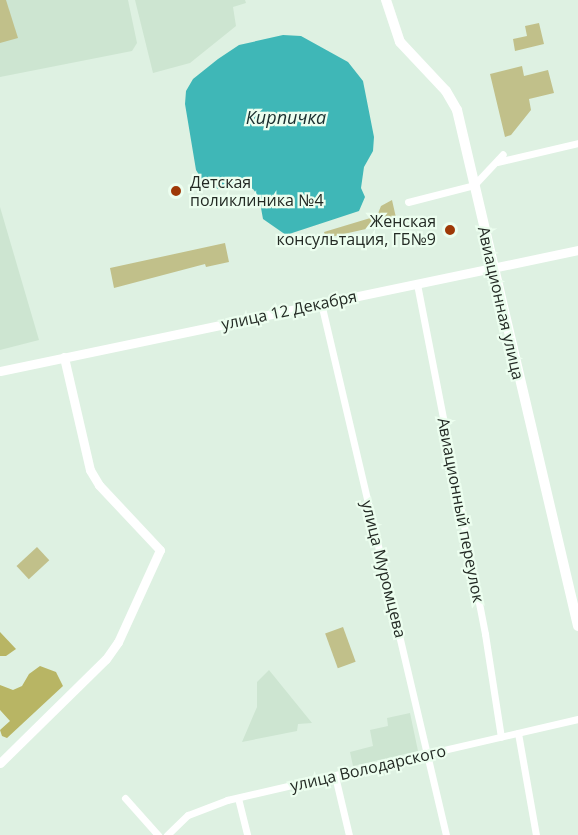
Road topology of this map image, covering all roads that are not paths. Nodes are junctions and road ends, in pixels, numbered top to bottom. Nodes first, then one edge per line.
1 (386, 0) edge
2 (578, 143) edge
3 (503, 154) dead end
4 (497, 162) junction
5 (474, 185) junction
6 (408, 202) dead end
7 (578, 250) edge
8 (493, 268) junction
9 (417, 284) junction
10 (321, 303) junction
11 (64, 357) junction
12 (0, 370) edge
13 (578, 626) edge
14 (578, 719) edge
15 (518, 733) junction
16 (501, 737) junction
17 (426, 755) junction
18 (0, 763) edge
19 (335, 776) junction
20 (125, 798) dead end
21 (238, 798) junction
22 (158, 835) edge
23 (167, 835) edge
24 (247, 835) edge
25 (349, 835) edge
26 (446, 835) edge
27 (536, 835) edge

1 - 5 main road, Авиационная улица
2 - 4 street
3 - 4 street
4 - 5 street
5 - 6 street
5 - 8 main road, Авиационная улица
7 - 8 main road, улица 12 Декабря
8 - 9 main road, улица 12 Декабря
8 - 13 main road, Авиационная улица
9 - 10 main road, улица 12 Декабря
9 - 16 street, Авиационный переулок
10 - 11 main road, улица 12 Декабря
10 - 17 street, улица Муромцева
11 - 12 main road, улица 12 Декабря
11 - 18 main road
14 - 15 street, улица Володарского
15 - 16 street, улица Володарского
15 - 27 street
16 - 17 street, улица Володарского
17 - 19 street, улица Володарского
17 - 26 street, улица Муромцева
19 - 21 street, улица Володарского
19 - 25 street
20 - 22 street
21 - 23 street, улица Володарского
21 - 24 street

